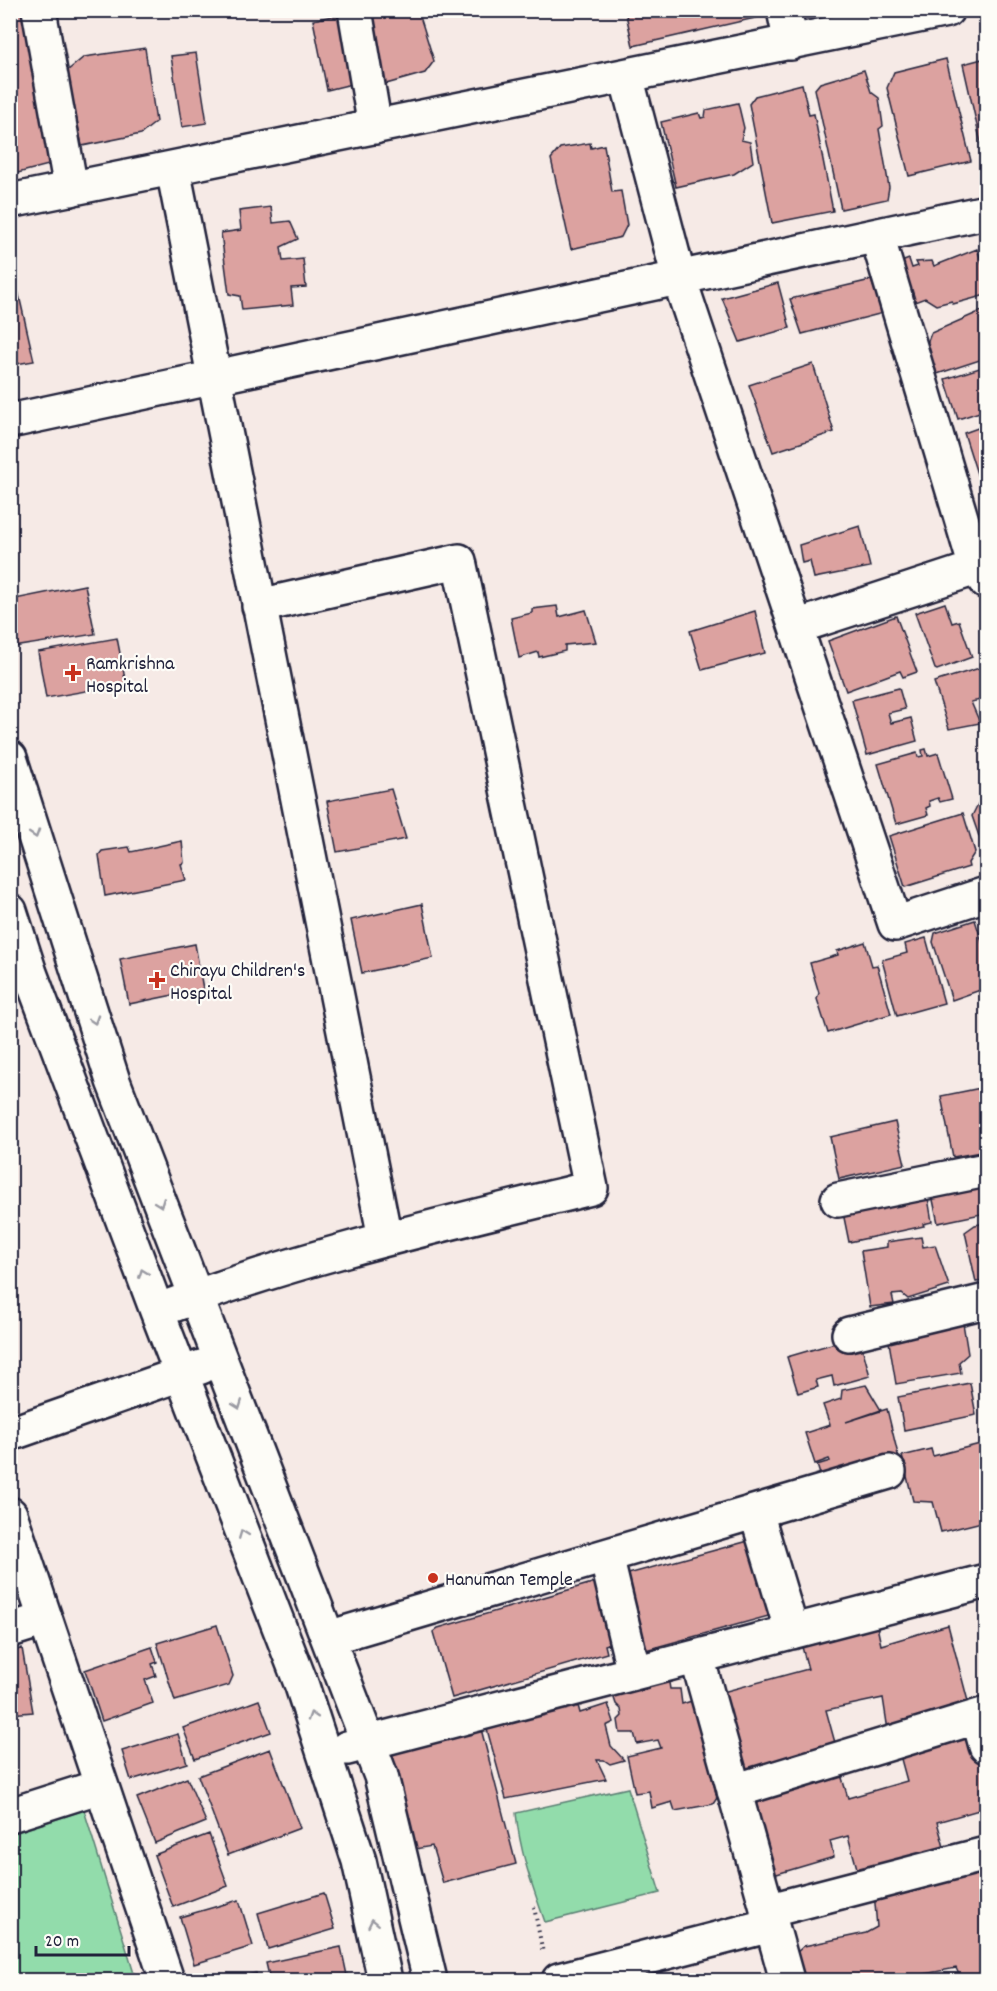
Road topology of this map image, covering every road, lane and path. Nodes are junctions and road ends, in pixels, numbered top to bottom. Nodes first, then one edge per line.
1 (39, 10) edge
2 (355, 10) edge
3 (784, 10) edge
4 (947, 10) edge
5 (791, 43) junction
6 (626, 76) junction
7 (375, 127) junction
8 (173, 169) junction
9 (71, 189) junction
10 (10, 201) edge
11 (987, 212) edge
12 (877, 236) junction
13 (679, 278) junction
14 (214, 378) junction
15 (10, 421) edge
16 (981, 575) edge
17 (259, 606) junction
18 (796, 627) junction
19 (10, 758) edge
20 (987, 894) edge
21 (10, 911) edge
22 (987, 1170) edge
23 (838, 1200) dead end
24 (386, 1238) junction
25 (196, 1296) junction
26 (987, 1301) edge
27 (157, 1311) junction
28 (849, 1334) dead end
29 (220, 1360) junction
30 (181, 1373) junction
31 (10, 1434) edge
32 (889, 1472) dead end
33 (756, 1512) junction
34 (10, 1514) edge
35 (606, 1556) junction
36 (987, 1581) edge
37 (45, 1619) junction
38 (10, 1630) edge
39 (792, 1632) junction
40 (328, 1638) junction
41 (697, 1657) junction
42 (634, 1673) junction
43 (984, 1726) edge
44 (368, 1743) junction
45 (325, 1754) junction
46 (101, 1786) junction
47 (734, 1791) junction
48 (10, 1815) edge
49 (987, 1854) edge
50 (534, 1907) dead end
51 (769, 1918) junction
52 (552, 1970) edge
53 (167, 1980) edge
54 (385, 1980) edge
55 (430, 1980) edge
56 (787, 1980) edge

1 - 9 street
2 - 7 street
3 - 5 street
4 - 5 street
5 - 6 street
6 - 7 street
6 - 13 street
7 - 8 street
8 - 9 street
8 - 14 street
9 - 10 street
11 - 12 street
12 - 13 street
12 - 16 street
13 - 14 street
13 - 18 street
14 - 15 street
14 - 17 street
16 - 18 street
17 - 24 street
17 - 24 street
18 - 20 street
19 -> 25 street
27 -> 21 street
22 - 23 street
24 - 25 street
25 - 27 street
25 - 29 street
26 - 28 street
27 - 30 street
29 - 30 street
29 -> 40 street
30 - 31 street
45 -> 30 street
32 - 33 street
33 - 35 street
33 - 39 street
34 - 37 street
35 - 40 street
35 - 42 street
36 - 39 street
37 - 38 street
37 - 46 street
39 - 41 street
40 - 44 street
41 - 42 street
41 - 47 street
42 - 44 street
43 - 47 street
44 - 45 street
44 - 55 street
54 -> 45 street
46 - 48 street
46 - 53 street
47 - 51 street
49 - 51 street
50 - 52 path
51 - 52 street
51 - 56 street

